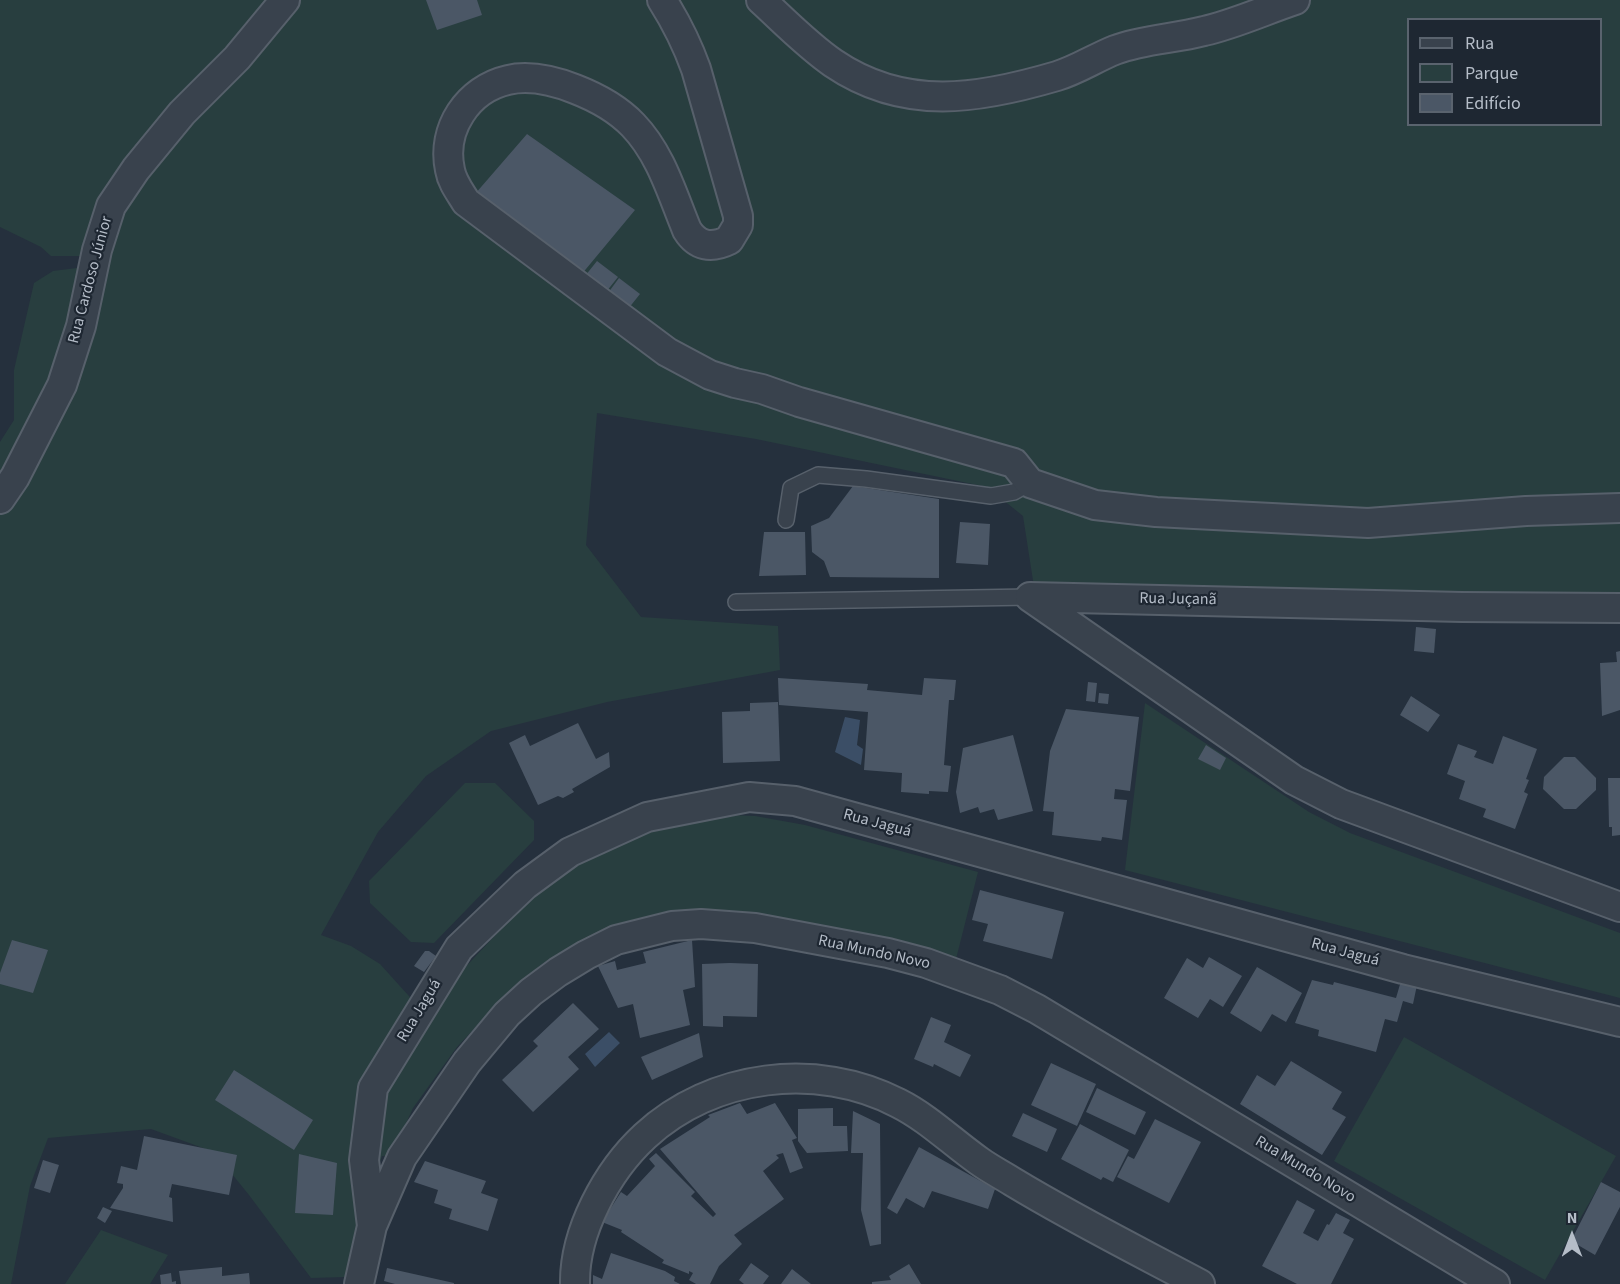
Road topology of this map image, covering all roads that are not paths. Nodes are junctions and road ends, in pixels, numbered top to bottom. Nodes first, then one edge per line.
1 (285, 0) edge
2 (662, 0) edge
3 (761, 0) edge
4 (1294, 0) edge
5 (1030, 483) junction
6 (0, 499) edge
7 (1620, 508) edge
8 (786, 520) dead end
9 (1030, 597) junction
10 (736, 602) dead end
11 (1620, 608) edge
12 (1620, 908) edge
13 (1620, 1022) edge
14 (372, 1226) junction
15 (359, 1284) edge
16 (575, 1284) edge
17 (1200, 1284) edge
18 (1495, 1284) edge

1 - 6 street, Rua Cardoso Júnior
2 - 5 street
3 - 4 street
5 - 7 street
5 - 8 lane
9 - 10 lane, Rua Juçanã
9 - 11 street, Rua Juçanã
9 - 12 street
13 - 14 street, Rua Jaguá
14 - 15 street, Rua Mundo Novo
14 - 18 street, Rua Mundo Novo
16 - 17 street

